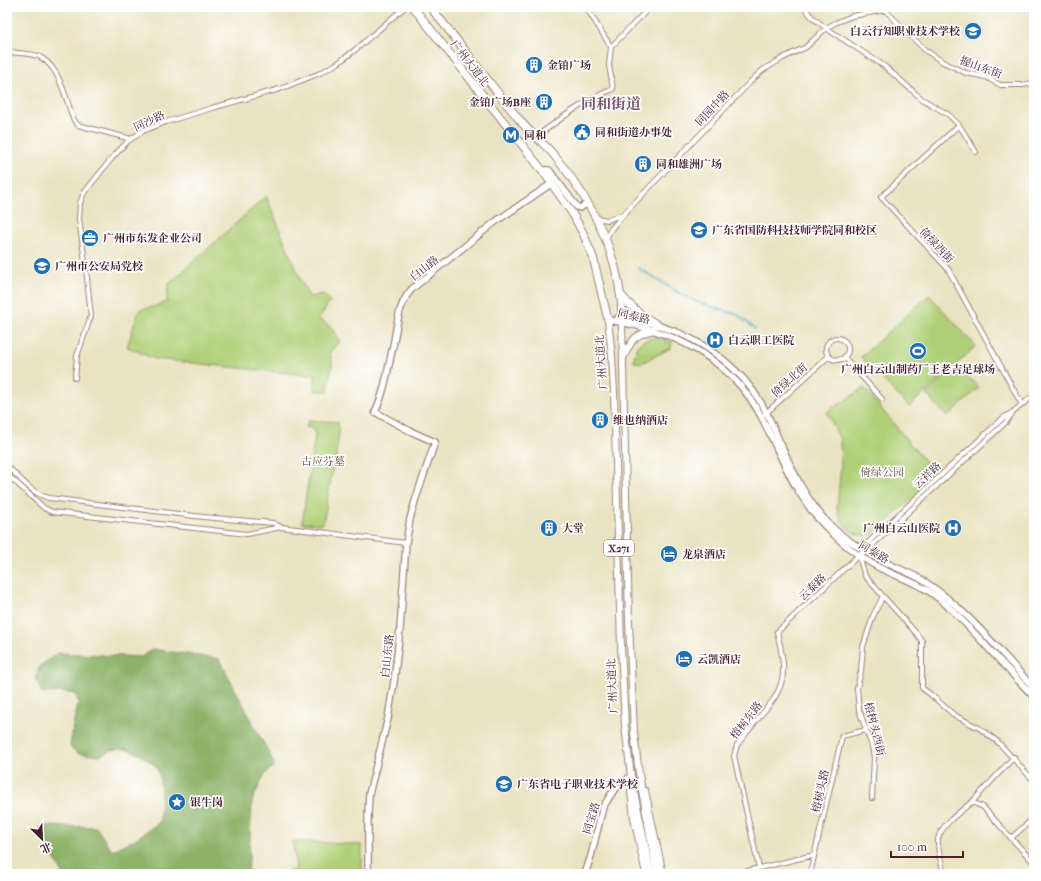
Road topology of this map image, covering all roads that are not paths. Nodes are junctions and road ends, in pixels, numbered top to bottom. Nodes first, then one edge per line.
1 (406, 7) edge
2 (413, 7) edge
3 (430, 7) edge
4 (586, 7) edge
5 (650, 7) edge
6 (804, 7) edge
7 (826, 28) junction
8 (611, 47) junction
9 (7, 52) edge
10 (1034, 84) edge
11 (960, 125) junction
12 (536, 137) junction
13 (132, 139) junction
14 (976, 152) dead end
15 (542, 170) junction
16 (551, 184) junction
17 (588, 203) junction
18 (624, 214) junction
19 (596, 218) junction
20 (605, 239) junction
21 (621, 295) junction
22 (608, 320) junction
23 (622, 320) junction
24 (656, 328) junction
25 (829, 356) junction
26 (844, 357) junction
27 (622, 359) junction
28 (75, 378) dead end
29 (1034, 395) edge
30 (882, 399) dead end
31 (1022, 405) junction
32 (767, 413) junction
33 (624, 417) junction
34 (761, 417) junction
35 (615, 418) junction
36 (434, 442) joint
37 (7, 466) edge
38 (7, 474) edge
39 (281, 527) junction
40 (406, 543) junction
41 (864, 549) junction
42 (859, 555) junction
43 (883, 596) junction
44 (777, 632) joint
45 (1034, 688) edge
46 (1034, 697) edge
47 (866, 730) junction
48 (1014, 757) junction
49 (639, 774) junction
50 (631, 776) junction
51 (1034, 781) edge
52 (872, 798) dead end
53 (972, 802) junction
54 (1034, 818) edge
55 (1011, 838) junction
56 (814, 854) junction
57 (1034, 863) edge
58 (758, 868) junction
59 (368, 874) edge
60 (585, 874) edge
61 (646, 874) edge
62 (651, 874) edge
63 (657, 874) edge
64 (663, 874) edge
65 (734, 874) edge
66 (810, 874) edge
67 (944, 874) edge

1 - 13 street, 同沙路
2 - 15 highway, 广州大道北
3 - 12 highway, 广州大道北
4 - 8 street
5 - 8 street
6 - 7 street
7 - 10 street, 握山东街
7 - 11 street
7 - 18 street, 同园中路
8 - 12 street
9 - 13 street
11 - 14 street
11 - 31 street, 倚绿西街
12 - 17 highway, 广州大道北
13 - 28 street, 同沙路
15 - 16 highway, 广州大道北
15 - 17 main road
16 - 22 highway, 广州大道北
16 - 36 main road, 白山路
17 - 19 highway, 广州大道北
18 - 19 street
18 - 20 street, 同园中路
19 - 20 highway, 广州大道北
20 - 21 highway, 广州大道北
21 - 23 highway, 广州大道北 / X271
21 - 24 highway
22 - 23 main road, 同泰路
22 - 35 main road, 广州大道北 / X271
23 - 24 main road, 同泰路
23 - 27 main road, 广州大道北 / X271
24 - 27 main road
24 - 32 main road, 同泰路
24 - 34 main road, 同泰路
25 - 26 street
25 - 26 street
25 - 32 street, 倚绿北街
26 - 30 street
27 - 33 main road, 广州大道北 / X271
29 - 31 street, 云祥路
31 - 41 street, 云祥路
32 - 34 street, 倚绿北街
32 - 41 main road, 同泰路
33 - 35 main road
33 - 49 main road, 广州大道北 / X271
34 - 42 main road, 同泰路
35 - 50 main road, 广州大道北 / X271
36 - 40 main road, 白山东路
37 - 39 street
38 - 39 street
39 - 40 street
40 - 59 main road, 白山东路
41 - 42 street, 云祥路
41 - 45 main road, 同泰路
42 - 43 street
42 - 44 street, 云泰路
42 - 46 main road, 同泰路
43 - 47 street, 榕树头西街
43 - 48 street
44 - 58 street, 榕树东路
47 - 52 street, 榕树头西街
47 - 56 street, 榕树头路
48 - 51 street
48 - 53 street
49 - 63 main road
49 - 64 main road, X271
50 - 60 main road, 同宝路
50 - 61 main road, X271
50 - 62 main road
53 - 55 street
53 - 67 street
54 - 55 street
55 - 57 street
56 - 58 street
56 - 66 street, 榕树头路
58 - 65 street

